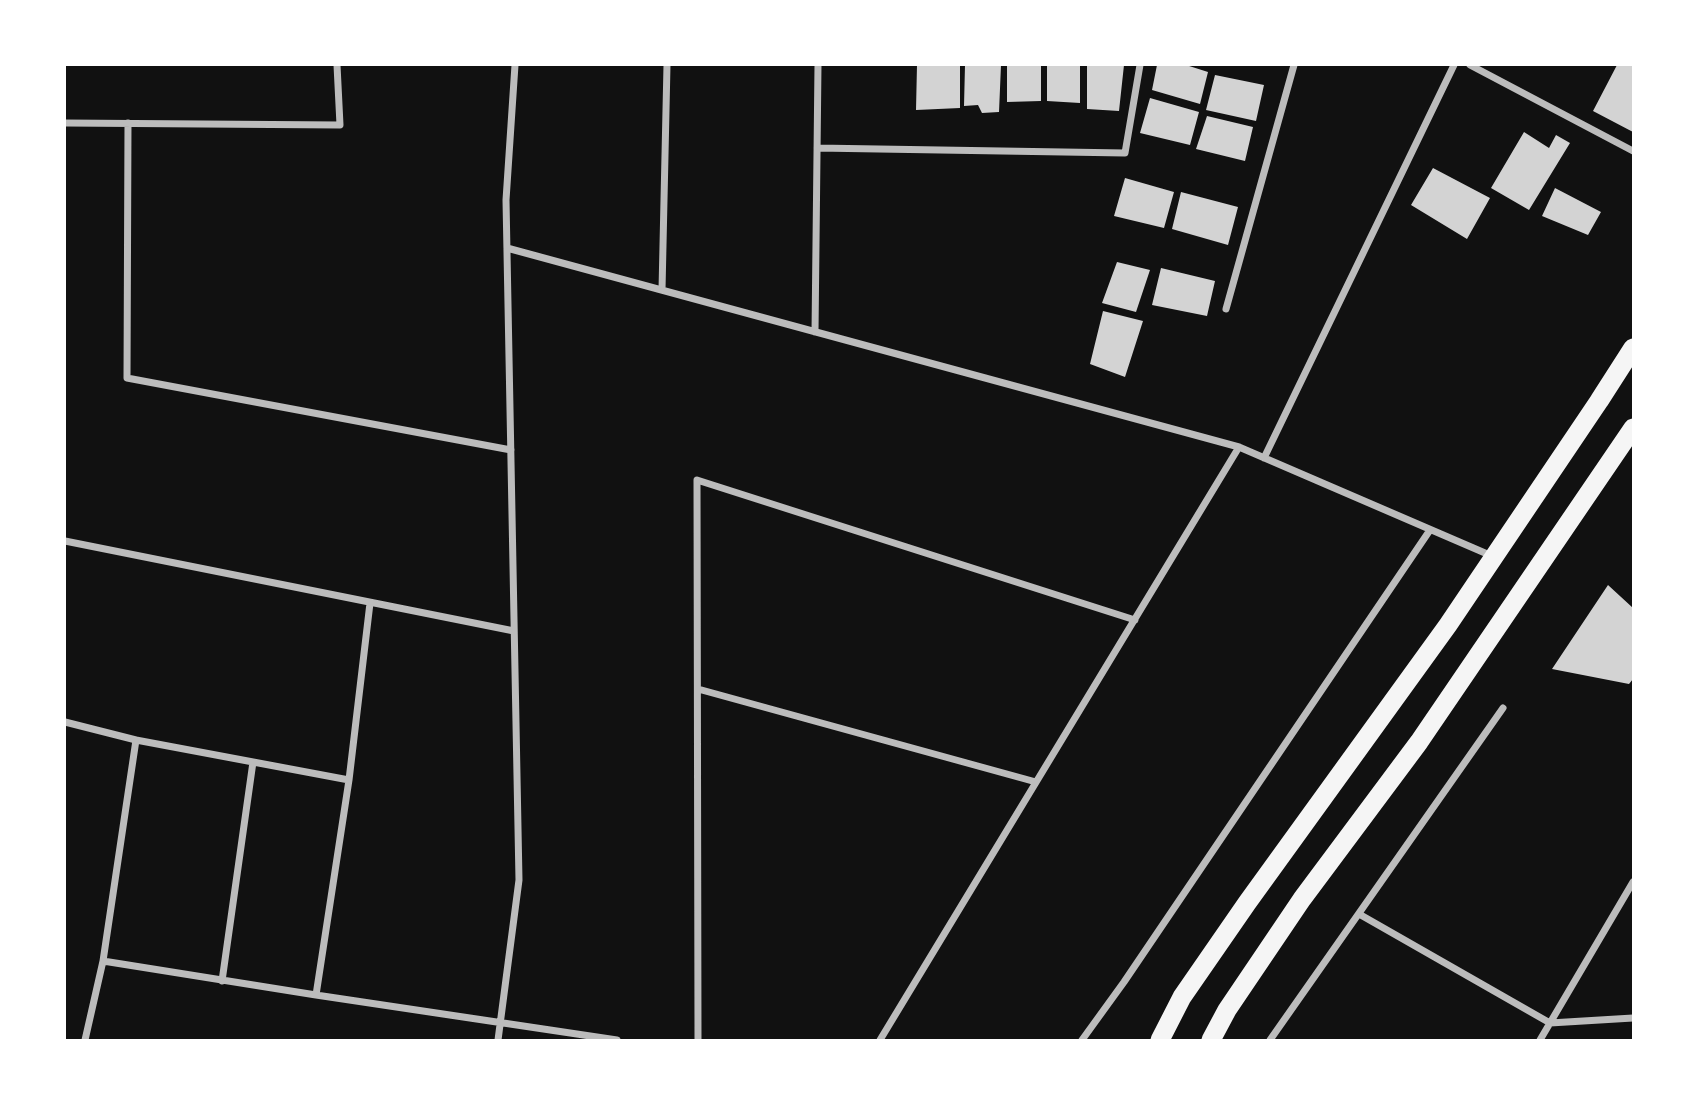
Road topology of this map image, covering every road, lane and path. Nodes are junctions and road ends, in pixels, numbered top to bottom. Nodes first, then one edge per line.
1 (337, 65) edge
2 (515, 65) edge
3 (667, 65) edge
4 (818, 65) edge
5 (1140, 65) edge
6 (1294, 65) edge
7 (1454, 65) edge
8 (1470, 65) edge
9 (65, 123) edge
10 (128, 124) junction
11 (817, 148) junction
12 (1633, 151) edge
13 (507, 248) junction
14 (662, 290) junction
15 (1226, 309) dead end
16 (815, 332) junction
17 (1633, 348) edge
18 (1633, 428) edge
19 (1240, 447) junction
20 (510, 450) junction
21 (1264, 458) junction
22 (1430, 530) junction
23 (65, 541) edge
24 (1494, 557) junction
25 (370, 603) junction
26 (1135, 620) junction
27 (514, 631) junction
28 (698, 689) junction
29 (1503, 708) dead end
30 (65, 722) edge
31 (136, 740) junction
32 (253, 762) junction
33 (349, 779) junction
34 (1037, 782) junction
35 (1633, 882) edge
36 (1359, 914) junction
37 (103, 961) junction
38 (222, 981) junction
39 (316, 995) junction
40 (1633, 1018) edge
41 (501, 1023) junction
42 (1550, 1023) junction
43 (85, 1040) edge
44 (498, 1040) edge
45 (617, 1040) edge
46 (698, 1040) edge
47 (880, 1040) edge
48 (1082, 1040) edge
49 (1160, 1040) edge
50 (1211, 1040) edge
51 (1270, 1040) edge
52 (1540, 1040) edge

1 - 10 street
2 - 13 street
3 - 14 street
4 - 11 street
5 - 11 street
6 - 15 street
7 - 21 street
8 - 12 street
9 - 10 street
10 - 20 street
11 - 16 street
13 - 14 street
13 - 20 street
14 - 16 street
16 - 19 street
17 - 24 highway
18 - 50 highway
19 - 21 street
19 - 26 street
20 - 27 street
21 - 22 street
22 - 24 street
22 - 48 street
23 - 25 street
24 - 49 highway
25 - 27 street
25 - 33 street
26 - 28 street
26 - 34 street
27 - 41 street
28 - 34 street
28 - 46 street
29 - 36 street
30 - 31 street
31 - 32 street
31 - 37 street
32 - 33 street
32 - 38 street
33 - 39 street
34 - 47 street
35 - 42 street
36 - 42 street
36 - 51 street
37 - 38 street
37 - 43 street
38 - 39 street
39 - 41 street
40 - 42 street
41 - 44 street
41 - 45 street
42 - 52 street

